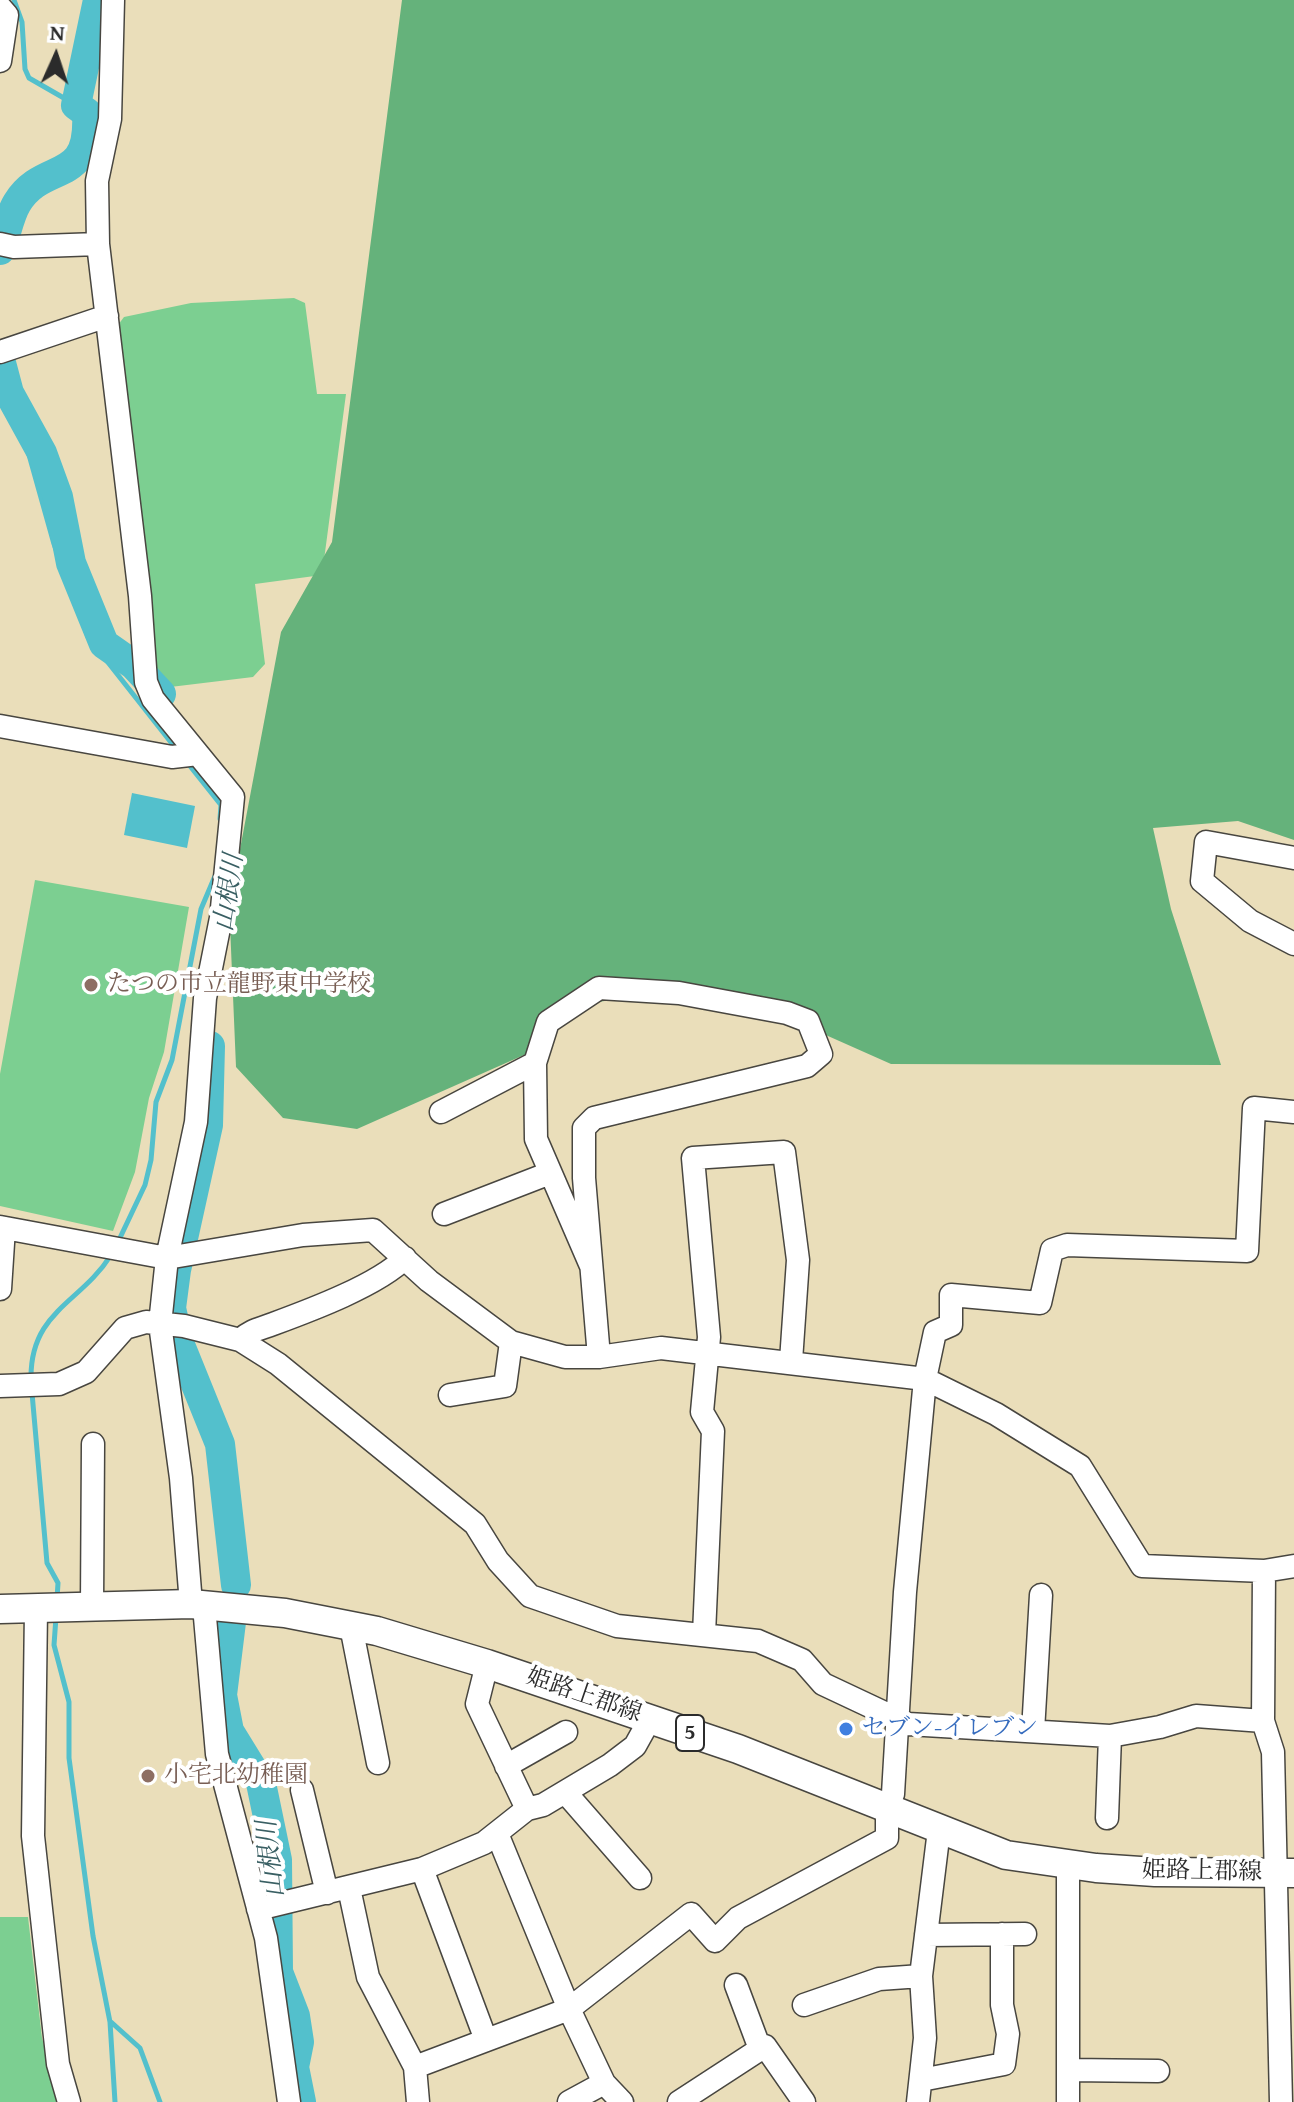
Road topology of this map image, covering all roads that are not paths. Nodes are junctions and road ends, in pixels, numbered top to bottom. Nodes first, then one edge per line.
1 (113, 0) edge
2 (0, 7) edge
3 (0, 61) edge
4 (0, 244) edge
5 (98, 244) junction
6 (107, 316) junction
7 (0, 352) edge
8 (0, 726) edge
9 (198, 754) junction
10 (1294, 858) edge
11 (1294, 944) edge
12 (535, 1063) junction
13 (441, 1112) dead end
14 (1294, 1112) edge
15 (550, 1173) junction
16 (444, 1214) dead end
17 (2, 1228) edge
18 (167, 1258) junction
19 (405, 1258) junction
20 (591, 1266) junction
21 (0, 1289) edge
22 (172, 1325) junction
23 (240, 1340) junction
24 (511, 1342) junction
25 (709, 1352) junction
26 (599, 1357) junction
27 (791, 1361) junction
28 (925, 1379) junction
29 (20, 1384) edge
30 (450, 1395) dead end
31 (93, 1444) dead end
32 (1294, 1566) edge
33 (1264, 1571) junction
34 (1041, 1595) dead end
35 (198, 1605) junction
36 (86, 1606) junction
37 (43, 1608) junction
38 (0, 1609) edge
39 (351, 1626) junction
40 (704, 1634) junction
41 (487, 1664) junction
42 (895, 1718) junction
43 (650, 1719) junction
44 (1263, 1721) junction
45 (1033, 1731) junction
46 (566, 1732) dead end
47 (1110, 1736) junction
48 (378, 1763) dead end
49 (506, 1766) junction
50 (302, 1790) dead end
51 (565, 1792) junction
52 (527, 1809) junction
53 (887, 1809) junction
54 (1107, 1818) dead end
55 (939, 1830) junction
56 (498, 1836) junction
57 (1068, 1864) junction
58 (422, 1869) junction
59 (1286, 1873) edge
60 (640, 1878) dead end
61 (349, 1888) junction
62 (327, 1893) junction
63 (258, 1909) junction
64 (1002, 1934) junction
65 (1025, 1934) dead end
66 (926, 1935) junction
67 (921, 1976) junction
68 (736, 1985) dead end
69 (804, 2005) dead end
70 (569, 2009) junction
71 (486, 2040) junction
72 (760, 2049) junction
73 (415, 2067) junction
74 (1069, 2070) junction
75 (1158, 2071) dead end
76 (604, 2083) junction
77 (919, 2091) edge
78 (69, 2102) edge
79 (289, 2102) edge
80 (418, 2102) edge
81 (569, 2102) edge
82 (622, 2102) edge
83 (679, 2102) edge
84 (804, 2102) edge
85 (1068, 2102) edge
86 (1281, 2102) edge

1 - 5 street
2 - 3 street
4 - 5 street
5 - 6 street
6 - 7 street
6 - 9 street
8 - 9 street
9 - 18 street
10 - 11 street
12 - 13 street
12 - 15 street
12 - 20 street
14 - 28 street
15 - 16 street
15 - 20 street
17 - 18 street
17 - 21 street
18 - 19 street
18 - 22 street
19 - 23 street
19 - 24 street
20 - 26 street
22 - 23 street
22 - 29 street
22 - 35 street
23 - 40 street
24 - 26 street
24 - 30 street
25 - 26 street
25 - 27 street
25 - 27 street
25 - 40 street
27 - 28 street
28 - 33 street
28 - 42 street
31 - 36 street
32 - 33 street
33 - 44 street
34 - 45 street
35 - 36 main road, 姫路上郡線 / 5
35 - 39 main road, 姫路上郡線 / 5
35 - 63 street
36 - 37 main road, 姫路上郡線 / 5
37 - 38 main road, 姫路上郡線 / 5
37 - 78 street
39 - 41 main road, 姫路上郡線 / 5
39 - 48 street
40 - 42 street
41 - 43 main road, 姫路上郡線 / 5
41 - 49 street
42 - 45 street
42 - 53 street
43 - 51 street
43 - 53 main road, 姫路上郡線 / 5
44 - 47 street
44 - 59 street
45 - 47 street
46 - 49 street
47 - 54 street
49 - 52 street
50 - 62 street
51 - 52 street
51 - 60 street
52 - 56 street
53 - 55 main road, 姫路上郡線 / 5
53 - 70 street
55 - 57 main road, 姫路上郡線 / 5
55 - 66 street
56 - 58 street
56 - 70 street
57 - 59 main road, 姫路上郡線 / 5
57 - 74 street
58 - 61 street
58 - 71 street
59 - 86 street
61 - 62 street
61 - 73 street
62 - 63 street
63 - 79 street
64 - 65 street
64 - 66 street
64 - 77 street
66 - 67 street
67 - 69 street
67 - 77 street
68 - 72 street
70 - 71 street
70 - 76 street
71 - 73 street
72 - 83 street
72 - 84 street
73 - 80 street
74 - 75 street
74 - 85 street
76 - 81 street
76 - 82 street

